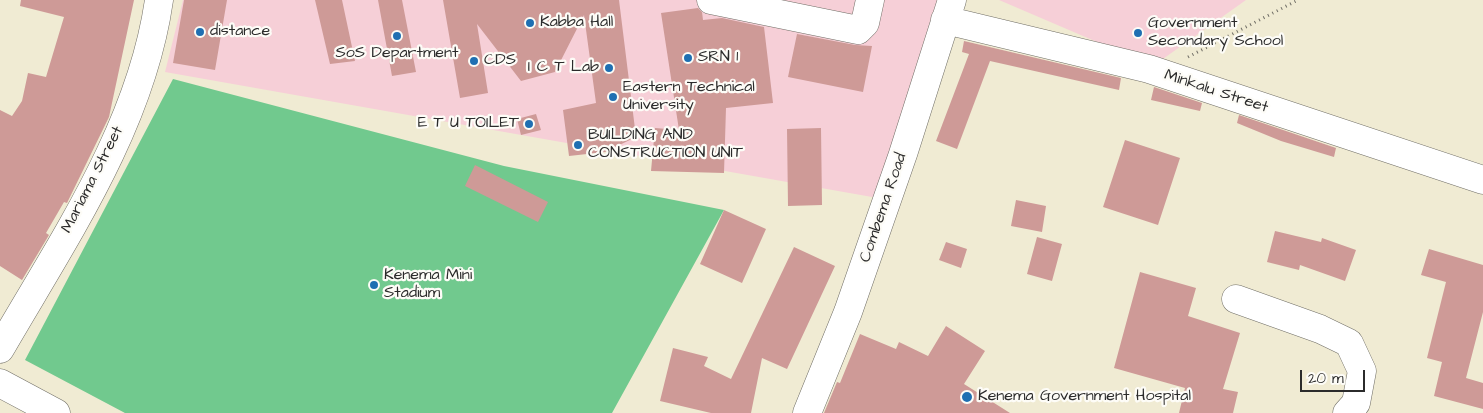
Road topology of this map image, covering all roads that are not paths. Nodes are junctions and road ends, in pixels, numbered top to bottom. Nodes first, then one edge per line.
1 (160, 0) edge
2 (711, 0) edge
3 (870, 0) edge
4 (949, 10) edge
5 (1483, 180) edge
6 (1236, 299) dead end
7 (0, 349) edge
8 (0, 383) edge
9 (56, 413) edge
10 (807, 413) edge
11 (1348, 413) edge

1 - 7 street, Mariama Street
2 - 3 street
4 - 5 street, Minkalu Street
4 - 10 street, Combema Road
6 - 11 street
8 - 9 street

